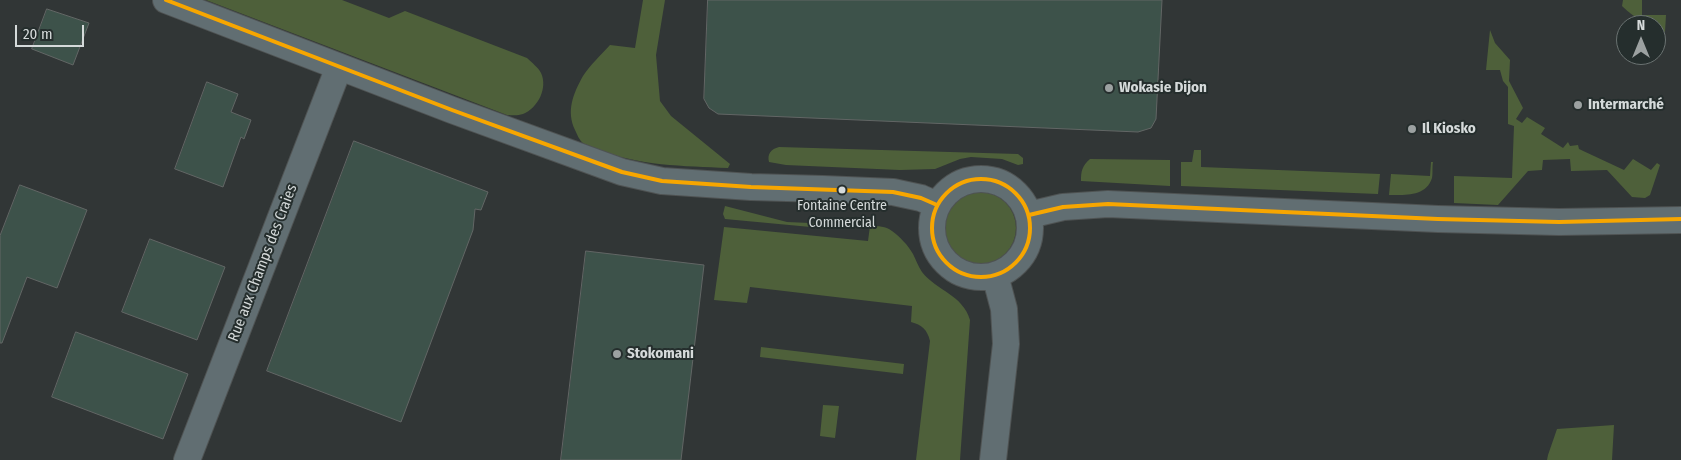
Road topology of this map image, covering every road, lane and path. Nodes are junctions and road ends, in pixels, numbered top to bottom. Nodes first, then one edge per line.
1 (166, 0) edge
2 (339, 66) junction
3 (938, 205) junction
4 (1029, 216) junction
5 (1680, 220) edge
6 (995, 275) junction
7 (187, 460) edge
8 (993, 460) edge

1 - 2 street
2 - 3 street
2 - 7 street, Rue aux Champs des Craies
3 - 4 street
3 - 6 street
4 - 5 street
4 - 6 street
6 - 8 street

